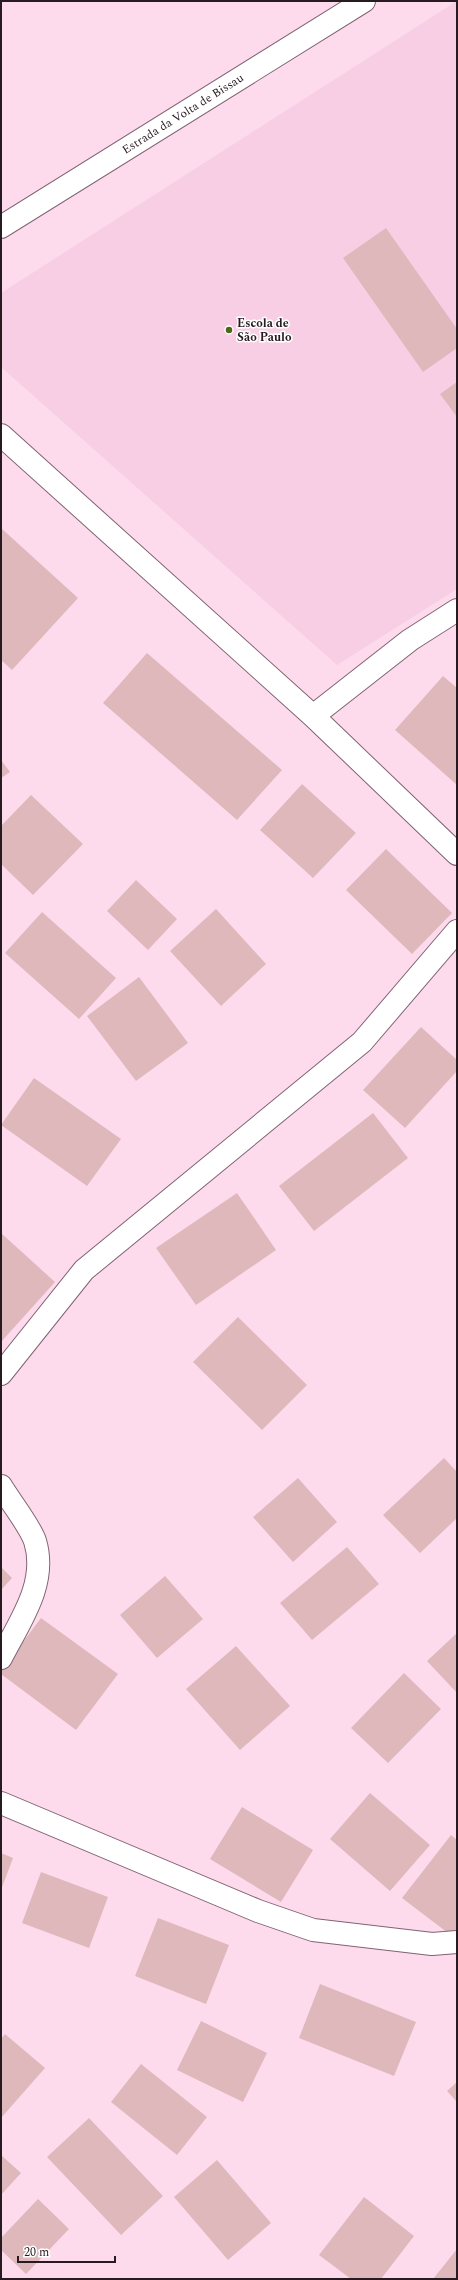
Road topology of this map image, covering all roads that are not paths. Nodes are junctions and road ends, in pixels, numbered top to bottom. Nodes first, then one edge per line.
1 (364, 1) edge
2 (1, 227) edge
3 (1, 435) edge
4 (457, 610) edge
5 (313, 716) junction
6 (457, 854) edge
7 (457, 931) edge
8 (1, 1374) edge
9 (1, 1486) edge
10 (1, 1658) edge
11 (1, 1803) edge
12 (457, 1942) edge

1 - 2 street, Estrada da Volta de Bissau
3 - 5 street
4 - 5 street
5 - 6 street
7 - 8 street
9 - 10 street
11 - 12 street

